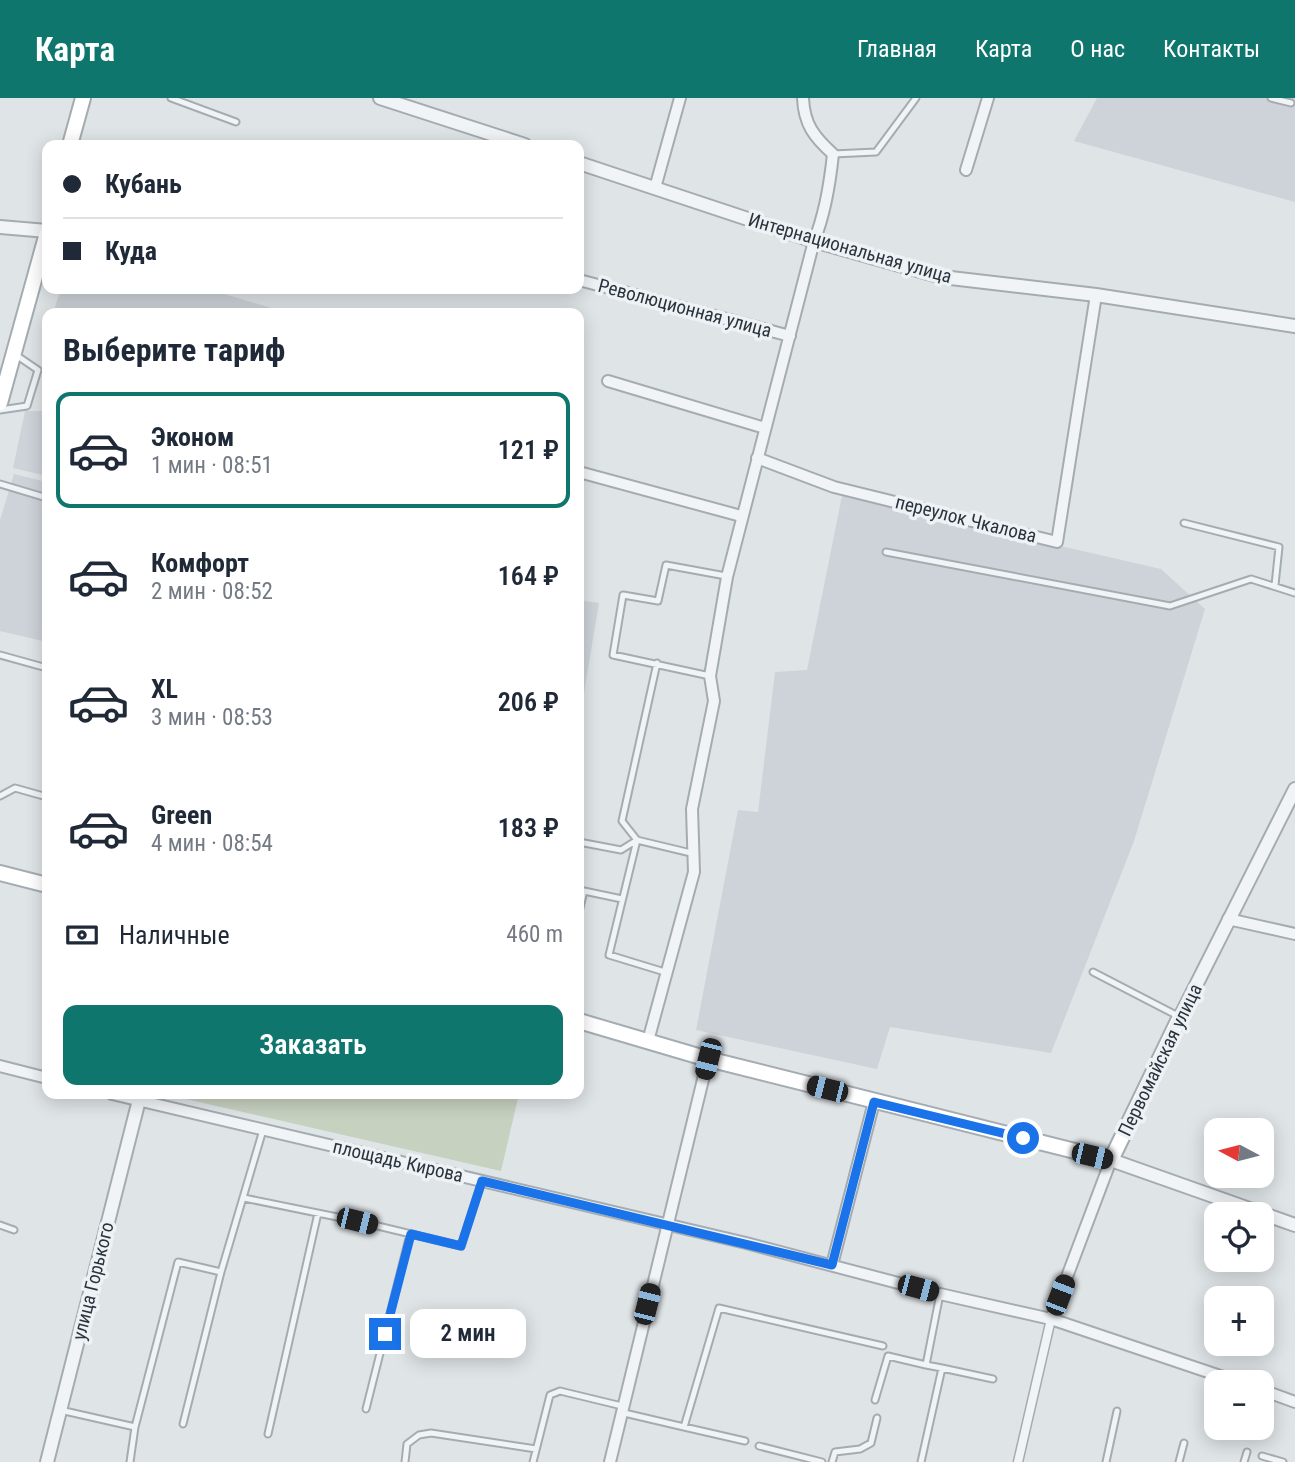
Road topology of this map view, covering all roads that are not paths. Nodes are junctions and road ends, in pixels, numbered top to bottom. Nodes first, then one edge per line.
1 (83, 98) edge
2 (171, 98) edge
3 (380, 98) edge
4 (680, 98) edge
5 (803, 98) edge
6 (916, 98) edge
7 (988, 98) edge
8 (1271, 98) edge
9 (1291, 103) dead end
10 (236, 122) dead end
11 (71, 140) edge
12 (510, 140) edge
13 (833, 154) junction
14 (584, 165) edge
15 (966, 170) dead end
16 (655, 188) junction
17 (0, 227) edge
18 (42, 231) edge
19 (814, 241) junction
20 (42, 250) edge
21 (584, 281) edge
22 (1096, 296) junction
23 (1295, 326) edge
24 (790, 336) junction
25 (13, 354) junction
26 (608, 381) dead end
27 (0, 403) edge
28 (0, 410) edge
29 (765, 428) junction
30 (757, 458) junction
31 (584, 473) edge
32 (0, 484) edge
33 (42, 497) edge
34 (741, 516) junction
35 (1184, 523) dead end
36 (886, 552) dead end
37 (727, 577) junction
38 (1275, 585) junction
39 (1295, 593) edge
40 (0, 654) edge
41 (657, 663) junction
42 (42, 667) edge
43 (710, 676) junction
44 (1295, 789) edge
45 (0, 796) edge
46 (42, 796) edge
47 (637, 841) junction
48 (584, 843) edge
49 (691, 853) junction
50 (0, 873) edge
51 (42, 884) edge
52 (584, 891) edge
53 (622, 899) junction
54 (1228, 919) junction
55 (1295, 934) edge
56 (1093, 972) dead end
57 (668, 973) junction
58 (1180, 1017) junction
59 (584, 1022) edge
60 (648, 1041) junction
61 (708, 1059) junction
62 (0, 1066) edge
63 (42, 1077) edge
64 (134, 1099) edge
65 (139, 1100) junction
66 (874, 1102) junction
67 (263, 1130) junction
68 (1111, 1160) junction
69 (482, 1181) junction
70 (244, 1198) junction
71 (318, 1213) junction
72 (347, 1219) dead end
73 (357, 1221) dead end
74 (1295, 1224) edge
75 (0, 1225) edge
76 (667, 1225) junction
77 (14, 1230) dead end
78 (411, 1234) junction
79 (832, 1265) junction
80 (221, 1272) junction
81 (940, 1294) junction
82 (1051, 1319) junction
83 (883, 1346) dead end
84 (926, 1364) junction
85 (942, 1368) junction
86 (1204, 1371) edge
87 (993, 1379) dead end
88 (1274, 1395) edge
89 (876, 1400) dead end
90 (1295, 1402) edge
91 (366, 1409) dead end
92 (621, 1409) junction
93 (60, 1410) junction
94 (1118, 1411) dead end
95 (877, 1418) dead end
96 (183, 1424) dead end
97 (135, 1427) junction
98 (684, 1427) junction
99 (268, 1434) dead end
100 (745, 1441) dead end
101 (1184, 1443) dead end
102 (759, 1446) dead end
103 (536, 1449) junction
104 (1247, 1452) dead end
105 (1262, 1456) dead end
106 (47, 1462) edge
107 (130, 1462) edge
108 (405, 1462) edge
109 (533, 1462) edge
110 (610, 1462) edge
111 (822, 1462) edge
112 (832, 1462) edge
113 (921, 1462) edge
114 (1018, 1462) edge
115 (1106, 1462) edge
116 (1178, 1462) edge
117 (1244, 1462) edge
118 (1283, 1462) edge

1 - 11 main road
2 - 10 lane
3 - 12 street
4 - 16 street
5 - 13 street
6 - 13 lane
7 - 15 street
8 - 9 lane
13 - 19 street, Революционная улица
14 - 16 street, Интернациональная улица
16 - 19 street, Интернациональная улица
17 - 18 street
19 - 22 street, Интернациональная улица
19 - 24 street, Революционная улица
20 - 25 main road
21 - 24 street, Революционная улица
22 - 23 street, Интернациональная улица
22 - 30 street, переулок Чкалова
24 - 29 street, Революционная улица
25 - 27 main road
25 - 28 lane
26 - 29 street
29 - 30 street, Революционная улица
30 - 34 street, Революционная улица
31 - 34 street
32 - 33 lane
34 - 37 street, Революционная улица
35 - 38 lane
36 - 38 lane
37 - 41 lane
37 - 43 street, Революционная улица
38 - 39 lane
40 - 42 lane
41 - 43 lane
41 - 47 lane
43 - 49 street, Революционная улица
44 - 54 street, Первомайская улица
45 - 46 lane
47 - 48 lane
47 - 49 lane
47 - 53 lane
49 - 57 street, Революционная улица
50 - 51 main road
52 - 53 lane
53 - 57 lane
54 - 55 street
54 - 58 street, Первомайская улица
56 - 58 lane
57 - 60 street, Революционная улица
58 - 68 main road, Первомайская улица
59 - 60 main road
60 - 61 main road
61 - 66 main road
61 - 76 street
62 - 63 street
64 - 65 street, площадь Кирова
65 - 67 street, площадь Кирова
65 - 93 street, улица Горького
66 - 68 main road
66 - 79 street
67 - 69 street, площадь Кирова
67 - 70 lane
68 - 74 street
68 - 82 street, Первомайская улица
69 - 76 street, площадь Кирова
69 - 78 lane
70 - 71 lane
70 - 80 lane
71 - 72 lane
71 - 99 lane
73 - 78 lane
75 - 77 lane
76 - 79 street, площадь Кирова
76 - 92 street
78 - 91 lane
79 - 81 street, площадь Кирова
80 - 96 lane
80 - 97 lane
81 - 82 street, площадь Кирова
81 - 84 lane
82 - 86 street, площадь Кирова
82 - 114 street, Первомайская улица
83 - 98 lane
84 - 85 lane
84 - 89 lane
85 - 87 lane
85 - 113 lane
88 - 90 street
92 - 98 lane
92 - 103 lane
92 - 110 street
93 - 97 lane
93 - 106 street, улица Горького
94 - 115 lane
95 - 112 lane
97 - 107 lane
98 - 100 lane
101 - 116 lane
102 - 111 lane
103 - 108 lane
103 - 109 lane
104 - 117 lane
105 - 118 lane

